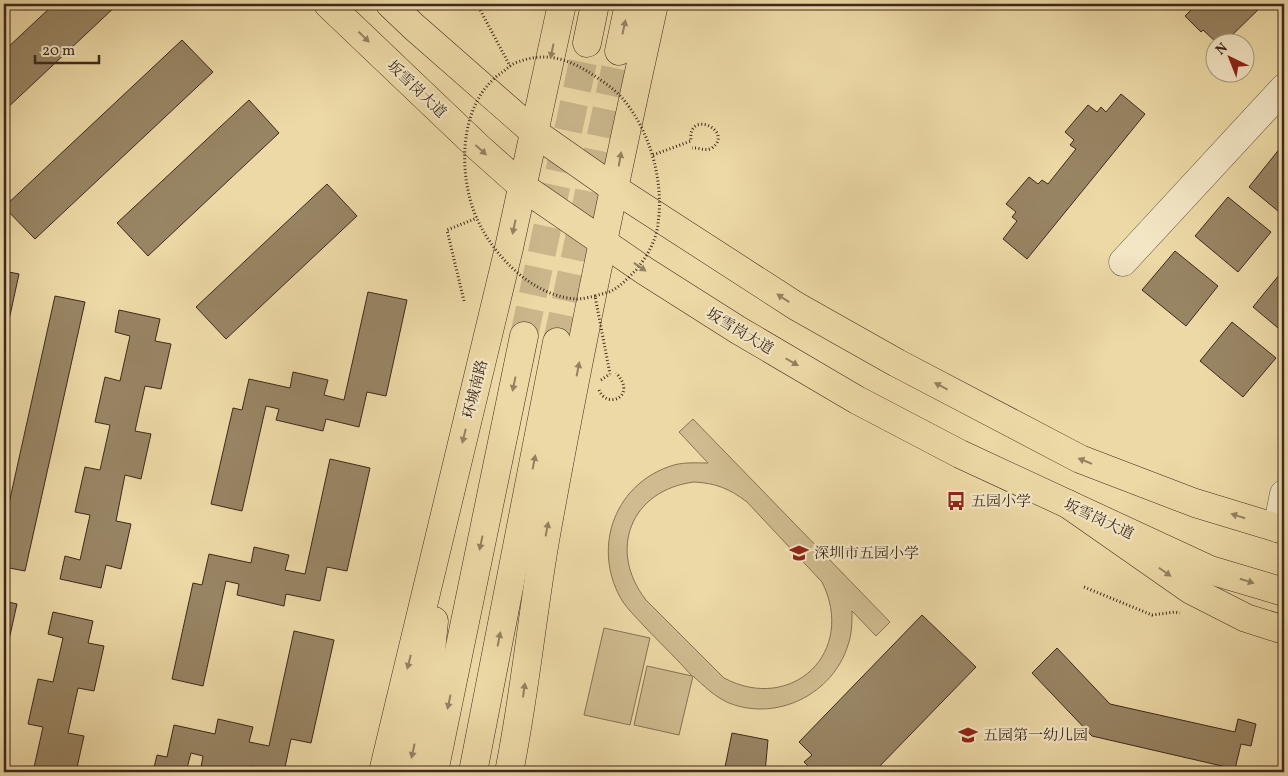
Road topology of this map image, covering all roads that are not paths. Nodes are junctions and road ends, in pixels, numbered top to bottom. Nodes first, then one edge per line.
1 (328, 4) edge
2 (390, 4) edge
3 (562, 4) edge
4 (595, 4) edge
5 (629, 4) edge
6 (654, 4) edge
7 (587, 43) tunnel mouth
8 (620, 51) tunnel mouth
9 (1284, 88) edge
10 (535, 133) junction
11 (523, 187) junction
12 (615, 189) junction
13 (603, 242) junction
14 (1123, 262) dead end
15 (524, 336) tunnel mouth
16 (557, 342) tunnel mouth
17 (1284, 494) edge
18 (1068, 504) junction
19 (446, 512) junction
20 (1280, 529) edge
21 (1284, 592) edge
22 (1284, 630) edge
23 (520, 716) junction
24 (383, 772) edge
25 (409, 772) edge
26 (434, 772) edge
27 (473, 772) edge
28 (504, 772) edge
29 (510, 772) edge

1 -> 11 main road, 坂雪岗大道
2 - 10 main road
3 -> 10 main road, 环城南路
4 - 7 main road
8 -> 5 main road
12 -> 6 main road
9 - 14 lane
10 - 11 main road, 环城南路
10 - 12 main road
11 - 13 main road, 坂雪岗大道
11 -> 19 main road, 环城南路
12 - 13 main road
20 -> 12 main road
13 -> 18 main road, 坂雪岗大道
23 -> 13 main road
15 -> 26 main road
27 -> 16 main road
17 - 20 lane
18 -> 21 main road, 坂雪岗大道
18 -> 22 main road
19 -> 24 main road, 环城南路
19 -> 25 main road
23 - 28 main road
23 - 29 main road

